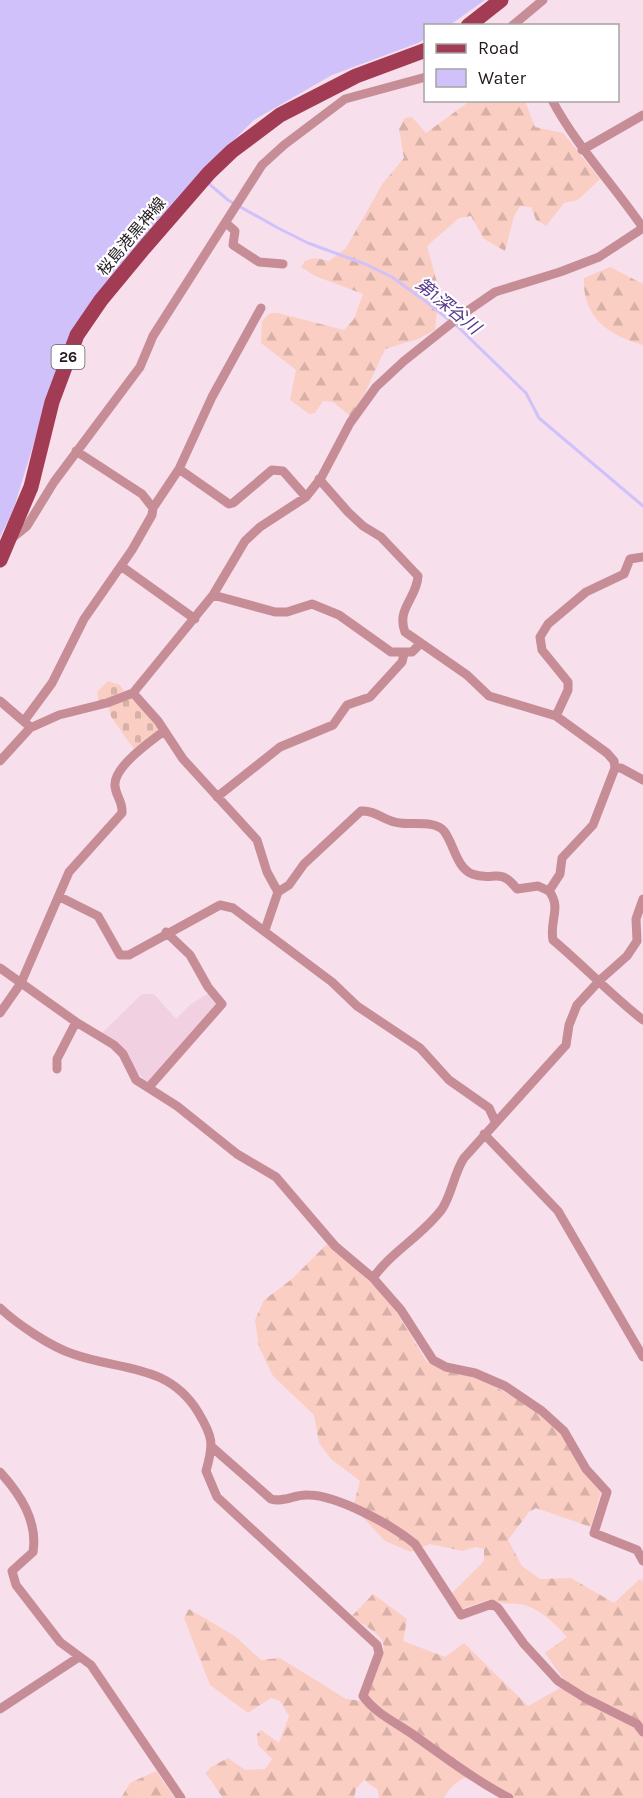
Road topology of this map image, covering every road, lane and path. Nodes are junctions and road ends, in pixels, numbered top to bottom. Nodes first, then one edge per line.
1 (501, 0) edge
2 (543, 0) edge
3 (471, 24) edge
4 (518, 24) edge
5 (424, 51) edge
6 (424, 78) edge
7 (553, 102) edge
8 (643, 115) edge
9 (582, 150) junction
10 (226, 223) junction
11 (643, 228) edge
12 (283, 264) dead end
13 (261, 308) dead end
14 (76, 451) junction
15 (179, 469) junction
16 (320, 479) junction
17 (306, 497) junction
18 (153, 508) junction
19 (11, 539) junction
20 (643, 557) edge
21 (0, 560) edge
22 (121, 566) junction
23 (213, 596) junction
24 (195, 619) junction
25 (420, 645) junction
26 (404, 654) junction
27 (133, 693) junction
28 (0, 701) edge
29 (556, 716) junction
30 (27, 725) junction
31 (164, 731) junction
32 (0, 761) edge
33 (615, 768) junction
34 (643, 780) edge
35 (218, 797) junction
36 (549, 891) junction
37 (278, 892) junction
38 (60, 897) junction
39 (643, 899) edge
40 (265, 930) junction
41 (166, 933) junction
42 (0, 968) edge
43 (600, 980) junction
44 (21, 983) junction
45 (0, 1013) edge
46 (643, 1020) edge
47 (76, 1022) junction
48 (57, 1069) dead end
49 (149, 1087) junction
50 (495, 1121) junction
51 (484, 1134) junction
52 (373, 1278) junction
53 (0, 1308) edge
54 (643, 1357) edge
55 (213, 1448) junction
56 (0, 1472) edge
57 (643, 1561) edge
58 (79, 1657) junction
59 (0, 1709) edge
60 (643, 1732) edge
61 (181, 1798) edge
62 (509, 1798) edge

1 - 3 main road
2 - 4 street
5 - 19 main road, 桜島港黒神線 / 26
6 - 10 street
7 - 9 street
8 - 9 street
9 - 11 street
10 - 12 street
10 - 14 street
11 - 16 street
13 - 15 street
14 - 18 street
14 - 19 street
15 - 17 street
15 - 18 street
16 - 17 street
16 - 25 street
17 - 23 street
18 - 22 street
19 - 21 main road, 桜島港黒神線 / 26
20 - 29 street
22 - 24 street
22 - 30 street
23 - 24 street
23 - 26 street
24 - 27 street
25 - 26 street
25 - 29 street
26 - 35 street
27 - 30 street
27 - 31 street
28 - 30 street
29 - 33 street
30 - 32 street
31 - 35 street
31 - 38 street
33 - 34 street
33 - 36 street
35 - 37 street
36 - 37 street
36 - 43 street
37 - 40 street
38 - 41 street
38 - 44 street
39 - 43 street
40 - 41 street
40 - 50 street
41 - 49 street
42 - 44 street
43 - 46 street
43 - 50 street
44 - 45 street
44 - 47 street
47 - 48 street
47 - 49 street
49 - 52 street
50 - 51 street
51 - 52 street
51 - 54 street
52 - 57 street
53 - 55 street
55 - 60 street
55 - 62 street
56 - 58 street
58 - 59 street
58 - 61 street

